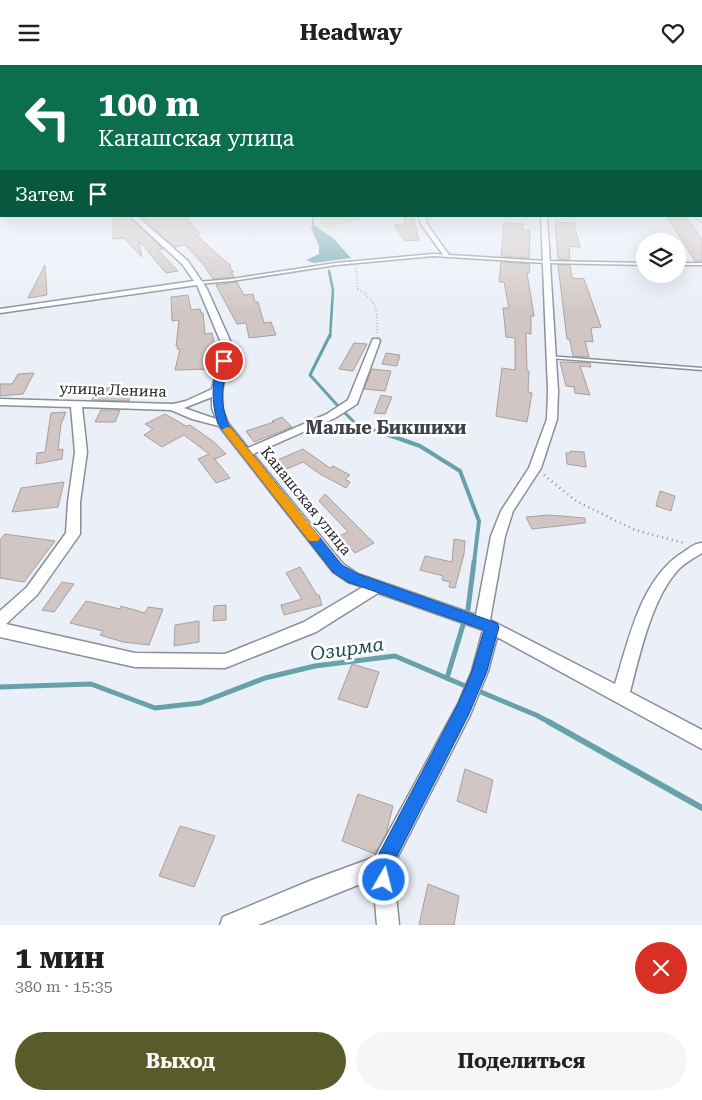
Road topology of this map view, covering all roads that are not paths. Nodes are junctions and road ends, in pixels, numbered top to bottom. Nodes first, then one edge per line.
1 (153, 234) edge
2 (431, 234) edge
3 (545, 234) edge
4 (446, 255) junction
5 (546, 262) junction
6 (636, 264) edge
7 (686, 264) edge
8 (702, 264) edge
9 (198, 283) junction
10 (0, 311) edge
11 (376, 341) road end
12 (550, 357) junction
13 (702, 369) edge
14 (217, 391) junction
15 (0, 402) edge
16 (76, 403) junction
17 (173, 407) junction
18 (223, 424) junction
19 (245, 453) junction
20 (701, 548) edge
21 (376, 587) junction
22 (0, 620) edge
23 (487, 626) junction
24 (0, 629) edge
25 (620, 696) junction
26 (702, 740) edge
27 (382, 865) junction
28 (231, 925) edge
29 (388, 925) edge

1 - 9 street, Канашская улица
2 - 4 street
3 - 5 street
4 - 5 lane
4 - 9 lane
5 - 6 lane
5 - 12 street
7 - 8 lane
9 - 10 street
9 - 14 street, Канашская улица
11 - 19 street
12 - 13 lane
12 - 23 street
14 - 17 street
14 - 18 street, Канашская улица
15 - 16 street, улица Ленина
16 - 17 street, улица Ленина
16 - 22 street
17 - 18 street, улица Ленина
18 - 19 street, Канашская улица
19 - 21 street, Канашская улица
20 - 25 street
21 - 23 street, Канашская улица
21 - 24 street
23 - 25 street, Канашская улица
23 - 27 street
25 - 26 street, Канашская улица
27 - 28 street
27 - 29 street

